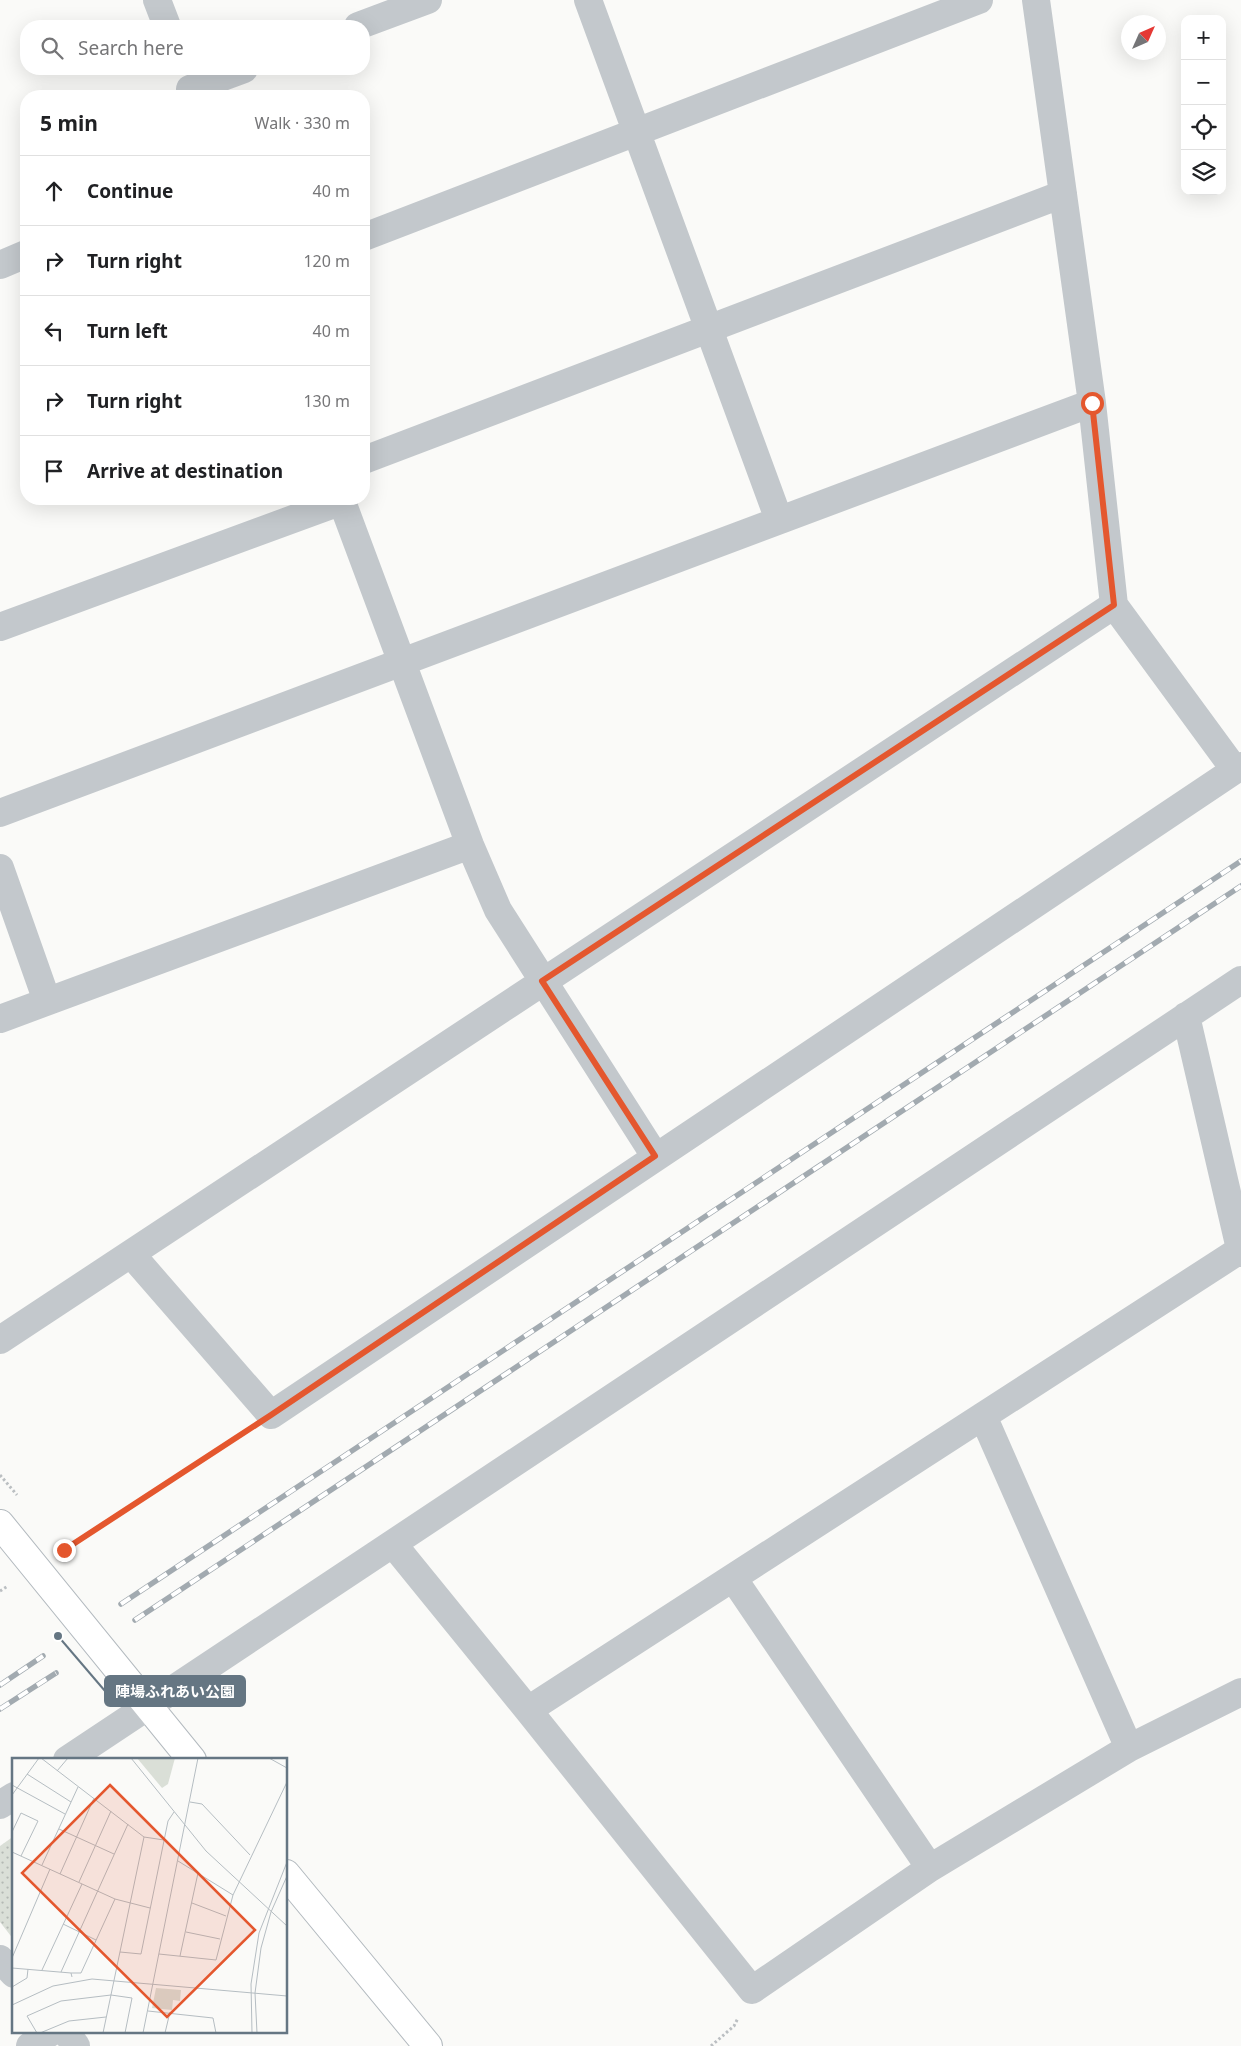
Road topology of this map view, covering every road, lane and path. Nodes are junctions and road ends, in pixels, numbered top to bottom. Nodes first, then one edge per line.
1 (157, 0) edge
2 (428, 0) edge
3 (588, 0) edge
4 (979, 0) edge
5 (1036, 0) edge
6 (165, 20) edge
7 (370, 22) edge
8 (223, 75) edge
9 (189, 85) edge
10 (636, 132) junction
11 (1063, 194) junction
12 (370, 235) edge
13 (20, 257) edge
14 (0, 265) edge
15 (709, 329) junction
16 (1092, 403) junction
17 (370, 458) edge
18 (328, 505) edge
19 (344, 505) edge
20 (779, 520) junction
21 (1114, 605) junction
22 (0, 626) edge
23 (402, 662) junction
24 (1238, 768) edge
25 (0, 813) edge
26 (470, 845) junction
27 (0, 868) edge
28 (1241, 980) edge
29 (542, 981) junction
30 (47, 1001) junction
31 (1186, 1016) junction
32 (0, 1019) edge
33 (655, 1156) junction
34 (1241, 1251) edge
35 (131, 1254) junction
36 (0, 1340) edge
37 (271, 1415) junction
38 (983, 1416) junction
39 (0, 1524) edge
40 (393, 1544) junction
41 (64, 1550) dead end
42 (733, 1578) junction
43 (8, 1586) dead end
44 (0, 1592) edge
45 (1241, 1692) edge
46 (147, 1706) junction
47 (528, 1710) junction
48 (1129, 1748) junction
49 (70, 1758) edge
50 (190, 1758) edge
51 (12, 1797) edge
52 (0, 1805) edge
53 (930, 1868) junction
54 (288, 1876) edge
55 (0, 1960) edge
56 (12, 1972) edge
57 (48, 2034) edge
58 (67, 2034) edge
59 (30, 2046) edge
60 (76, 2046) edge
61 (428, 2046) edge

1 - 6 street
2 - 7 street
3 - 10 street
4 - 10 street
5 - 11 street
8 - 9 street
10 - 12 street
10 - 15 street
11 - 15 street
11 - 16 street
13 - 14 street
15 - 17 street
15 - 20 street
16 - 20 street
16 - 21 street
18 - 22 street
19 - 23 street
20 - 23 street
21 - 24 street
21 - 29 street
23 - 25 street
23 - 26 street
24 - 33 street
26 - 29 street
26 - 30 street
27 - 30 street
28 - 31 street
29 - 33 street
29 - 35 street
30 - 32 street
31 - 34 street
31 - 40 street
33 - 37 street
34 - 38 street
35 - 36 street
35 - 37 street
37 - 41 path
38 - 42 street
38 - 48 street
39 - 46 street
40 - 46 street
40 - 47 street
42 - 47 street
42 - 53 street
43 - 44 path
45 - 48 street
46 - 49 street
46 - 50 street
47 - 53 street
48 - 53 street
51 - 52 street
54 - 61 street
55 - 56 street
57 - 59 street
58 - 60 street

